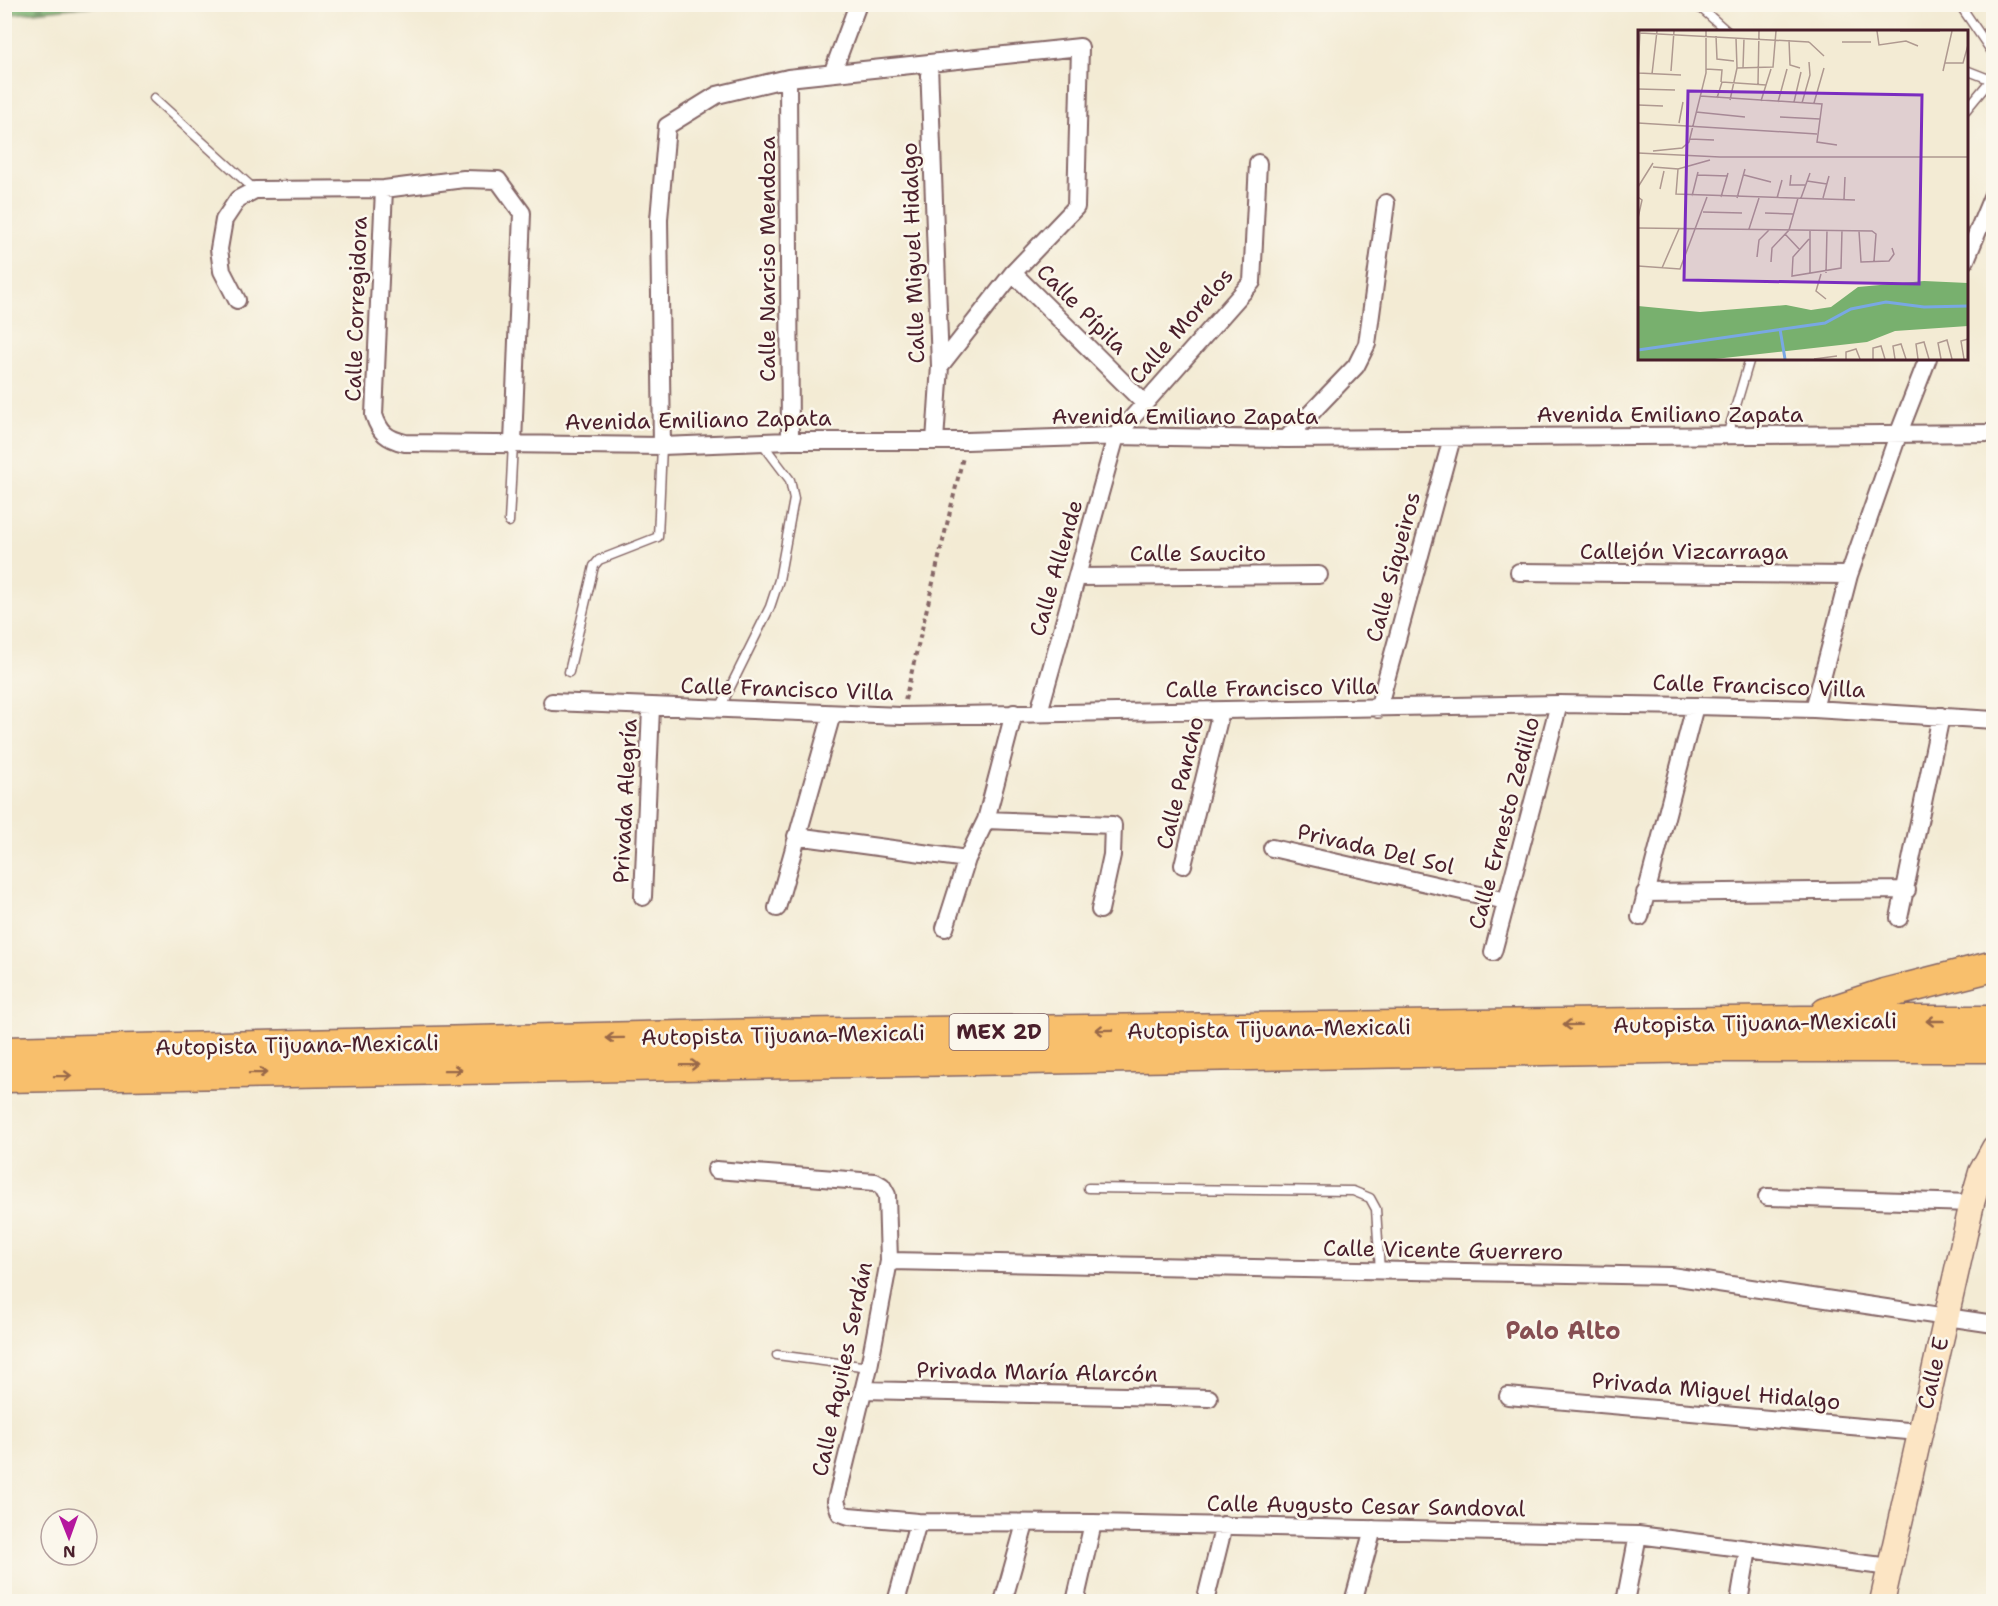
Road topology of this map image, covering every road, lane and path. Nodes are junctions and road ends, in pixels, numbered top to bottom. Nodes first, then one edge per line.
1 (858, 4) edge
2 (1689, 4) edge
3 (1960, 5) edge
4 (1727, 30) edge
5 (1994, 55) edge
6 (929, 64) junction
7 (833, 71) junction
8 (1968, 71) edge
9 (1991, 77) edge
10 (788, 78) junction
11 (154, 98) dead end
12 (1968, 107) edge
13 (1258, 163) dead end
14 (384, 189) junction
15 (255, 190) junction
16 (1994, 192) edge
17 (1386, 203) dead end
18 (1968, 255) edge
19 (1013, 273) junction
20 (237, 300) dead end
21 (1749, 360) edge
22 (1927, 360) edge
23 (940, 366) junction
24 (1144, 403) junction
25 (379, 430) joint
26 (1994, 434) edge
27 (1898, 435) junction
28 (1116, 436) junction
29 (1726, 436) junction
30 (1452, 438) junction
31 (1286, 439) junction
32 (790, 441) junction
33 (935, 441) junction
34 (967, 441) junction
35 (761, 442) junction
36 (513, 443) junction
37 (662, 446) junction
38 (509, 522) dead end
39 (1519, 572) dead end
40 (1319, 575) dead end
41 (1849, 575) junction
42 (1077, 577) junction
43 (569, 672) dead end
44 (552, 702) dead end
45 (1559, 704) junction
46 (1695, 706) junction
47 (651, 708) junction
48 (720, 709) junction
49 (1378, 709) junction
50 (1814, 709) junction
51 (1221, 711) junction
52 (1039, 712) junction
53 (1014, 713) junction
54 (832, 714) junction
55 (901, 716) junction
56 (1941, 716) junction
57 (1994, 720) edge
58 (986, 820) junction
59 (796, 836) junction
60 (1272, 848) dead end
61 (967, 859) junction
62 (1183, 865) dead end
63 (1906, 890) junction
64 (1645, 893) junction
65 (643, 897) dead end
66 (1506, 901) junction
67 (777, 908) dead end
68 (1100, 910) dead end
69 (1640, 917) dead end
70 (1899, 918) dead end
71 (945, 928) dead end
72 (1493, 952) dead end
73 (1994, 966) edge
74 (1801, 1021) junction
75 (1994, 1022) edge
76 (1994, 1047) edge
77 (4, 1052) edge
78 (4, 1077) edge
79 (1994, 1148) edge
80 (717, 1170) dead end
81 (1088, 1188) dead end
82 (1767, 1197) dead end
83 (1972, 1203) junction
84 (889, 1262) junction
85 (1380, 1271) junction
86 (1946, 1317) junction
87 (1994, 1324) edge
88 (777, 1355) dead end
89 (869, 1367) junction
90 (863, 1390) junction
91 (1508, 1396) dead end
92 (1209, 1398) dead end
93 (1919, 1432) junction
94 (840, 1513) joint
95 (918, 1522) junction
96 (1093, 1523) junction
97 (1025, 1524) junction
98 (1224, 1525) junction
99 (1373, 1529) junction
100 (1638, 1535) junction
101 (1748, 1549) junction
102 (1890, 1567) junction
103 (896, 1602) edge
104 (1003, 1602) edge
105 (1075, 1602) edge
106 (1205, 1602) edge
107 (1353, 1602) edge
108 (1625, 1602) edge
109 (1739, 1602) edge
110 (1882, 1602) edge

1 - 7 street
2 - 4 lane
3 - 5 lane
6 - 7 street
6 - 19 street
6 - 23 street, Calle Miguel Hidalgo
7 - 10 street
8 - 9 lane
9 - 12 lane
10 - 32 street, Calle Narciso Mendoza
10 - 37 street
11 - 15 lane
13 - 24 street, Calle Morelos
14 - 15 street
14 - 25 street, Calle Corregidora
14 - 36 street
15 - 20 street
16 - 18 street
17 - 31 street
19 - 23 street
19 - 24 street, Calle Pípila
21 - 29 lane
22 - 27 street
23 - 33 street, Calle Miguel Hidalgo
24 - 28 street, Calle Morelos
25 - 36 street, Avenida Emiliano Zapata
26 - 27 street, Avenida Emiliano Zapata
27 - 29 street, Avenida Emiliano Zapata
27 - 41 street
28 - 31 street, Avenida Emiliano Zapata
28 - 34 street, Avenida Emiliano Zapata
28 - 42 street, Calle Allende
29 - 30 street, Avenida Emiliano Zapata
30 - 31 street, Avenida Emiliano Zapata
30 - 49 street, Calle Siqueiros
32 - 33 street, Avenida Emiliano Zapata
32 - 35 street, Avenida Emiliano Zapata
33 - 34 street, Avenida Emiliano Zapata
34 - 55 path
35 - 37 street, Avenida Emiliano Zapata
35 - 48 lane
36 - 37 street, Avenida Emiliano Zapata
36 - 38 lane
37 - 43 lane
39 - 41 street, Callejón Vizcarraga
40 - 42 street, Calle Saucito
41 - 50 street
42 - 52 street, Calle Allende
44 - 47 street, Calle Francisco Villa
45 - 46 street, Calle Francisco Villa
45 - 49 street, Calle Francisco Villa
45 - 66 street, Calle Ernesto Zedillo
46 - 50 street, Calle Francisco Villa
46 - 64 street
47 - 48 street, Calle Francisco Villa
47 - 65 street, Privada Alegría
48 - 54 street, Calle Francisco Villa
49 - 51 street, Calle Francisco Villa
50 - 56 street, Calle Francisco Villa
51 - 52 street, Calle Francisco Villa
51 - 62 street, Calle Pancho
52 - 53 street, Calle Francisco Villa
53 - 55 street, Calle Francisco Villa
53 - 58 street
54 - 55 street, Calle Francisco Villa
54 - 59 street
56 - 57 street, Calle Francisco Villa
56 - 63 street
58 - 61 street
58 - 68 street
59 - 61 street
59 - 67 street
60 - 66 street, Privada Del Sol
61 - 71 street
63 - 64 street
63 - 70 street
64 - 69 street
66 - 72 street, Calle Ernesto Zedillo
73 - 74 highway
75 -> 74 highway, Autopista Tijuana-Mexicali / MEX 2D
74 -> 77 highway, Autopista Tijuana-Mexicali / MEX 2D
78 -> 76 highway, Autopista Tijuana-Mexicali / MEX 2D
79 - 83 main road, Calle E
80 - 84 street, Calle Aquiles Serdán
81 - 85 lane
82 - 83 street
83 - 86 main road, Calle E
84 - 85 street, Calle Vicente Guerrero
84 - 89 street, Calle Aquiles Serdán
85 - 86 street, Calle Vicente Guerrero
86 - 87 street, Calle Vicente Guerrero
86 - 93 main road, Calle E
88 - 89 lane
89 - 90 street, Calle Aquiles Serdán
90 - 92 street, Privada María Alarcón
90 - 94 street, Calle Aquiles Serdán
91 - 93 street, Privada Miguel Hidalgo
93 - 102 main road, Calle E
94 - 95 street, Calle Augusto Cesar Sandoval
95 - 97 street, Calle Augusto Cesar Sandoval
95 - 103 street
96 - 97 street, Calle Augusto Cesar Sandoval
96 - 98 street, Calle Augusto Cesar Sandoval
96 - 105 street
97 - 104 street
98 - 99 street, Calle Augusto Cesar Sandoval
98 - 106 street
99 - 100 street, Calle Augusto Cesar Sandoval
99 - 107 street
100 - 101 street, Calle Augusto Cesar Sandoval
100 - 108 street
101 - 102 street, Calle Augusto Cesar Sandoval
101 - 109 street
102 - 110 main road, Calle E

